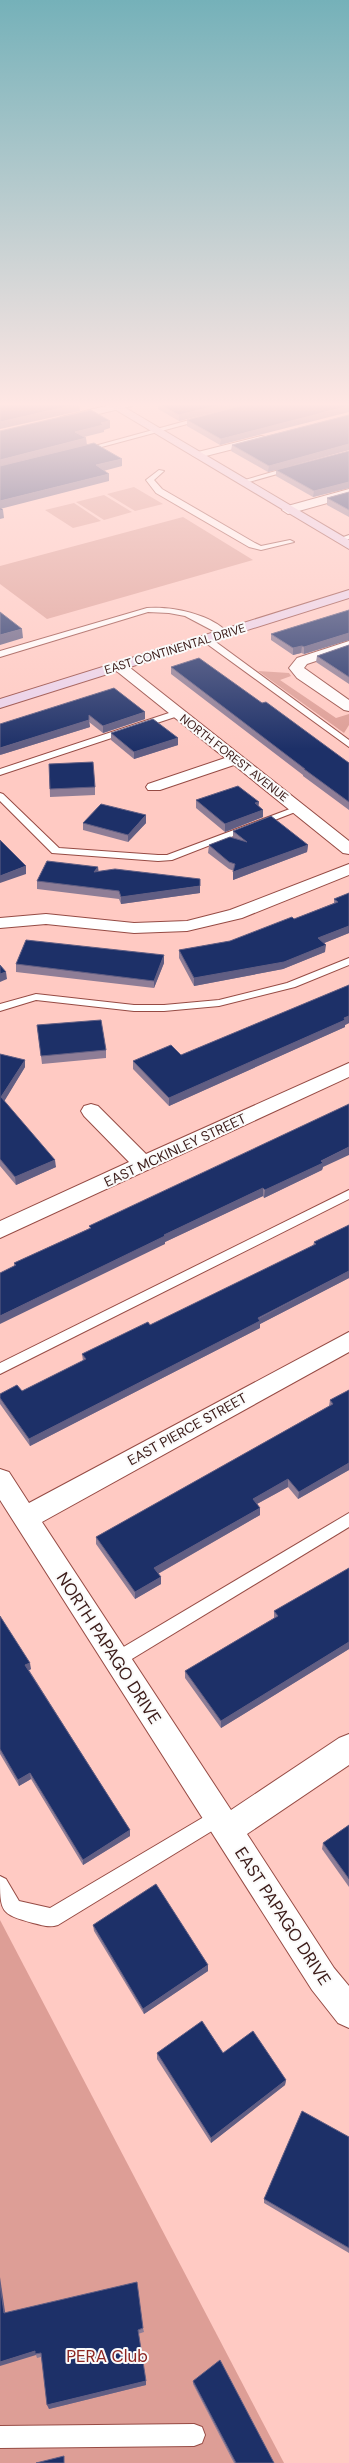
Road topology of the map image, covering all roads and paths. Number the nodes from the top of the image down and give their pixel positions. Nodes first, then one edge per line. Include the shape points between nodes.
1 (207, 519) edge
2 (305, 519) edge
3 (346, 541) edge
4 (290, 542) dead end
5 (349, 594) edge
6 (224, 634) junction
7 (206, 639) junction
8 (349, 645) edge
9 (0, 654) edge
10 (120, 666) junction
11 (0, 704) edge
12 (349, 707) edge
13 (178, 713) junction
14 (349, 744) edge
15 (236, 759) junction
16 (0, 772) edge
17 (154, 787) dead end
18 (0, 796) edge
19 (298, 809) junction
20 (349, 849) edge
21 (349, 869) edge
22 (0, 923) edge
23 (349, 961) edge
24 (0, 1008) edge
25 (349, 1069) edge
26 (91, 1111) dead end
27 (144, 1164) junction
28 (349, 1194) edge
29 (1, 1227) edge
30 (349, 1341) edge
31 (0, 1369) edge
32 (0, 1479) edge
33 (25, 1518) junction
34 (349, 1519) edge
35 (116, 1660) junction
36 (349, 1748) edge
37 (223, 1824) junction
38 (0, 1884) edge
39 (349, 2012) edge
40 (194, 2435) dead end
41 (0, 2437) edge

1 - 4 lane via 261,548
2 - 3 street
5 - 6 street, EAST CONTINENTAL DRIVE
6 - 7 street, EAST CONTINENTAL DRIVE
6 - 9 lane via 184,612 167,608 147,610
7 - 10 street, EAST CONTINENTAL DRIVE
7 - 14 lane
8 - 12 street via 307,658 296,668 302,675
10 - 11 street, EAST CONTINENTAL DRIVE
10 - 13 street, NORTH FOREST AVENUE
13 - 15 street, NORTH FOREST AVENUE
13 - 16 lane
15 - 17 street
15 - 19 street, NORTH FOREST AVENUE
18 - 19 lane via 56,851 158,858 168,858
19 - 20 street, NORTH FOREST AVENUE
21 - 22 street via 236,914 187,926 134,928 46,919
23 - 24 lane via 291,985 219,1003 134,1008 36,997
25 - 27 street, EAST MCKINLEY STREET
26 - 27 street
27 - 29 street, EAST MCKINLEY STREET
28 - 31 lane
30 - 33 street, EAST PIERCE STREET
32 - 33 street, NORTH PAPAGO DRIVE
33 - 35 street, NORTH PAPAGO DRIVE
34 - 35 lane
35 - 37 street, NORTH PAPAGO DRIVE
36 - 37 street
37 - 38 lane via 51,1918 13,1909
37 - 39 street, EAST PAPAGO DRIVE via 323,1979
40 - 41 lane

